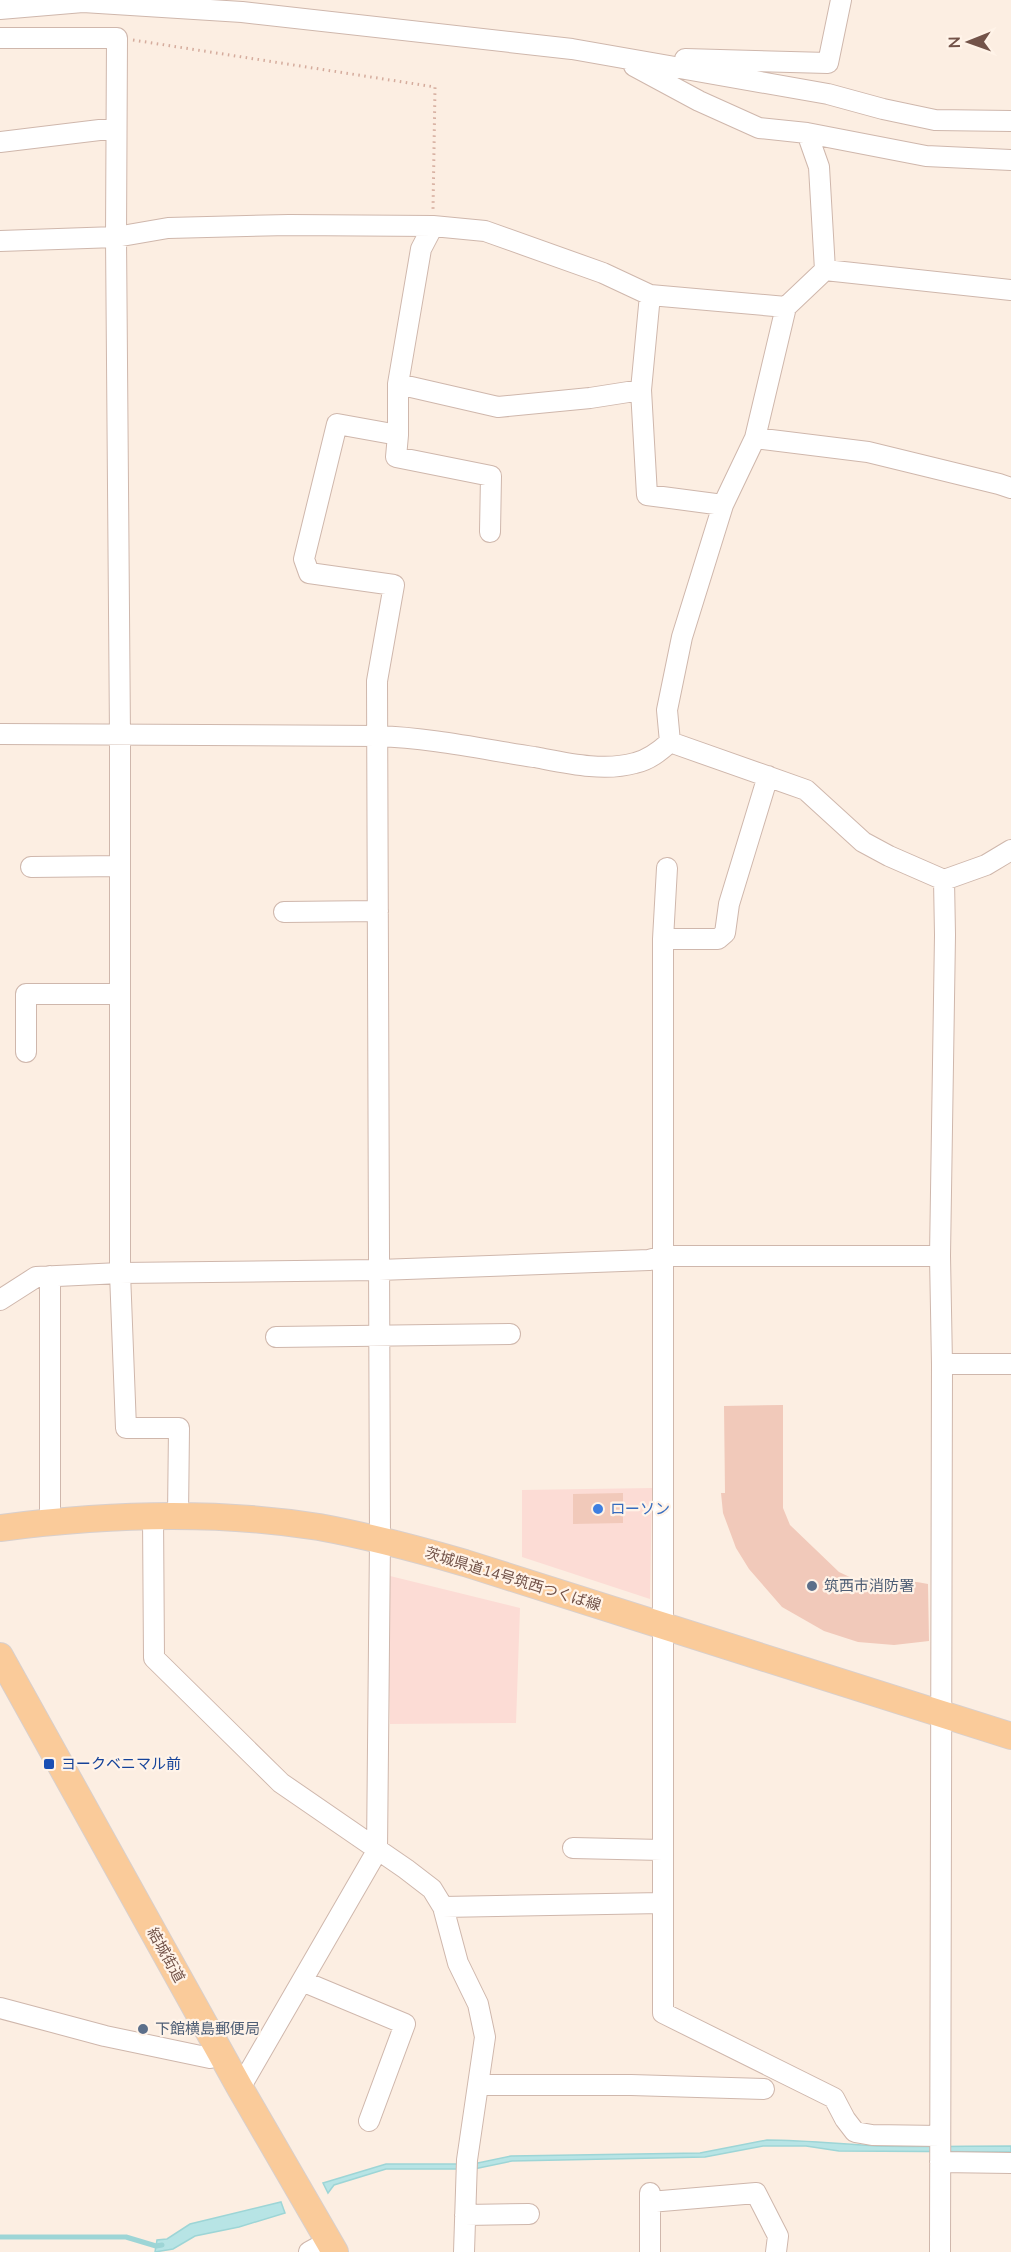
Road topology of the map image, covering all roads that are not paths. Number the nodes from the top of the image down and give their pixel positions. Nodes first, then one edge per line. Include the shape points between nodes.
1 (841, 0) edge
2 (0, 9) edge
3 (0, 38) edge
4 (619, 57) junction
5 (1011, 121) edge
6 (116, 128) junction
7 (807, 134) junction
8 (0, 142) edge
9 (1011, 160) edge
10 (433, 226) junction
11 (116, 237) junction
12 (0, 241) edge
13 (825, 270) junction
14 (1011, 290) edge
15 (650, 295) junction
16 (786, 307) junction
17 (398, 384) junction
18 (641, 390) junction
19 (398, 435) junction
20 (755, 438) junction
21 (1011, 488) edge
22 (723, 505) junction
23 (490, 532) dead end
24 (0, 734) edge
25 (120, 736) junction
26 (378, 736) junction
27 (670, 742) junction
28 (768, 776) junction
29 (1011, 850) edge
30 (120, 866) junction
31 (31, 867) dead end
32 (667, 868) dead end
33 (944, 880) junction
34 (378, 910) junction
35 (284, 912) dead end
36 (663, 939) junction
37 (120, 994) junction
38 (26, 1052) dead end
39 (664, 1256) junction
40 (940, 1256) junction
41 (379, 1270) junction
42 (120, 1273) junction
43 (50, 1276) junction
44 (0, 1300) edge
45 (510, 1334) dead end
46 (379, 1336) junction
47 (276, 1337) dead end
48 (942, 1364) junction
49 (1011, 1364) edge
50 (165, 1516) junction
51 (50, 1521) junction
52 (0, 1528) edge
53 (380, 1540) junction
54 (662, 1627) junction
55 (0, 1656) edge
56 (941, 1714) junction
57 (1011, 1736) edge
58 (573, 1848) dead end
59 (662, 1850) junction
60 (377, 1851) junction
61 (662, 1904) junction
62 (443, 1908) junction
63 (302, 1981) junction
64 (0, 2008) edge
65 (221, 2053) junction
66 (478, 2085) junction
67 (240, 2088) junction
68 (764, 2089) dead end
69 (369, 2121) dead end
70 (940, 2149) junction
71 (1011, 2163) edge
72 (529, 2214) dead end
73 (465, 2215) junction
74 (325, 2248) edge
75 (464, 2252) edge
76 (650, 2252) edge
77 (776, 2252) edge
78 (940, 2252) edge

1 - 4 street via 828,63
2 - 4 street via 83,2 242,12
3 - 6 street via 117,38
4 - 5 street via 828,94 935,120
4 - 7 street via 699,101 759,128
6 - 8 street
6 - 11 street
7 - 9 street via 926,156
7 - 13 street via 819,167
10 - 11 street via 168,228
10 - 15 street via 485,231 603,273
10 - 17 street via 421,249
11 - 12 street
11 - 25 street
13 - 14 street
13 - 16 street
15 - 16 street
15 - 18 street
16 - 20 street
17 - 18 street via 498,408
17 - 19 street
18 - 22 street via 648,495
19 - 23 street via 396,457 491,476
19 - 26 street via 337,424 304,560 309,573 394,585 377,681
20 - 21 street via 868,453
20 - 22 street
22 - 27 street via 682,637 667,710
24 - 25 street
25 - 26 street
25 - 30 street
26 - 27 street via 410,737 579,765 613,766 636,763
26 - 34 street
27 - 28 street
28 - 33 street via 806,790 863,842
28 - 36 street via 729,903 725,933 718,939
29 - 33 street via 986,865
30 - 31 street
30 - 37 street
32 - 36 street
33 - 40 street
34 - 35 street
34 - 41 street
36 - 39 street
37 - 38 street via 26,994
37 - 42 street
39 - 40 street
39 - 41 street via 649,1260
39 - 54 street
40 - 48 street
41 - 42 street
41 - 46 street
42 - 43 street
42 - 50 street via 126,1428 179,1428
43 - 44 street via 36,1277
43 - 51 street
45 - 46 street
46 - 47 street
46 - 53 street
48 - 49 street
48 - 56 street
50 - 51 main road, 茨城県道14号筑西つくば線
50 - 53 main road, 茨城県道14号筑西つくば線 via 274,1521
50 - 60 street via 154,1658 281,1782
51 - 52 main road, 茨城県道14号筑西つくば線
53 - 54 main road, 茨城県道14号筑西つくば線 via 465,1563
53 - 60 street
54 - 56 main road, 茨城県道14号筑西つくば線
54 - 59 street
55 - 65 main road, 結城街道
56 - 57 main road, 茨城県道14号筑西つくば線
56 - 70 street
58 - 59 street
59 - 61 street
60 - 62 street via 432,1889
60 - 63 street
61 - 62 street
61 - 70 street via 663,2013 834,2098 855,2132
62 - 66 street via 458,1963 478,2004 484,2037
63 - 67 street
63 - 69 street via 405,2024
64 - 65 street via 210,2058
65 - 67 main road, 結城街道
66 - 68 street
66 - 73 street
67 - 74 main road, 結城街道
70 - 71 street
70 - 78 street
72 - 73 street
73 - 75 street
76 - 77 street via 650,2198 756,2193 778,2236

